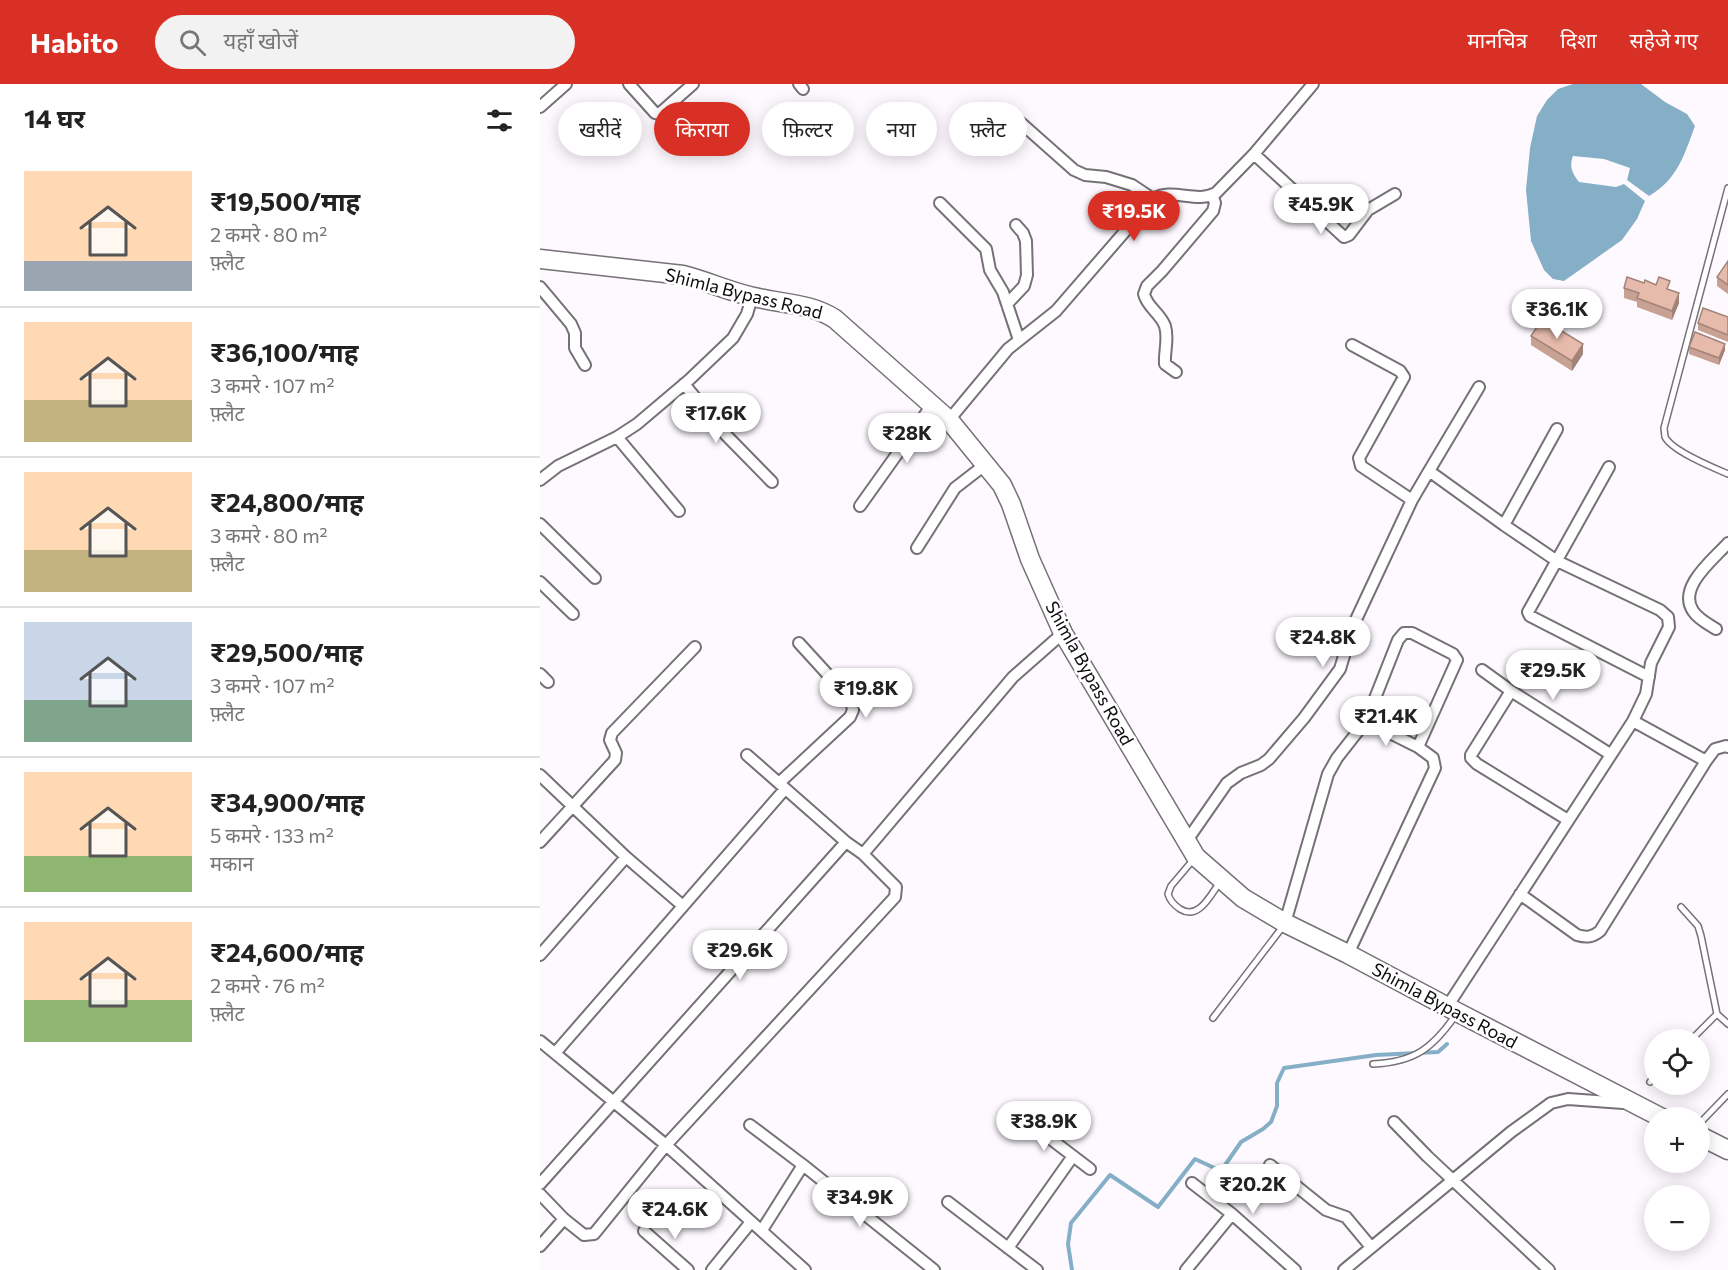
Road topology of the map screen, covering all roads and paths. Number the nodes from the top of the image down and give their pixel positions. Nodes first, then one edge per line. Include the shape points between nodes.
1 (566, 84) edge
2 (629, 84) edge
3 (693, 84) edge
4 (1313, 84) edge
5 (540, 107) edge
6 (1027, 128) edge
7 (1254, 154) junction
8 (1728, 188) edge
9 (1395, 194) dead end
10 (1212, 195) junction
11 (1153, 199) junction
12 (940, 203) dead end
13 (1721, 212) junction
14 (1728, 218) edge
15 (1016, 225) dead end
16 (540, 258) edge
17 (540, 287) edge
18 (752, 297) junction
19 (1007, 304) junction
20 (1018, 340) junction
21 (1353, 345) dead end
22 (585, 365) dead end
23 (1176, 372) dead end
24 (684, 384) junction
25 (1479, 387) dead end
26 (932, 405) junction
27 (949, 420) junction
28 (1557, 429) dead end
29 (617, 437) junction
30 (986, 464) junction
31 (1609, 467) dead end
32 (1429, 471) junction
33 (1728, 474) edge
34 (540, 480) edge
35 (772, 482) dead end
36 (1412, 501) junction
37 (860, 506) dead end
38 (679, 511) dead end
39 (540, 524) edge
40 (1504, 525) junction
41 (1728, 543) edge
42 (916, 548) dead end
43 (1557, 561) junction
44 (595, 578) dead end
45 (540, 582) edge
46 (573, 614) dead end
47 (1716, 629) dead end
48 (1063, 633) junction
49 (799, 643) dead end
50 (695, 647) dead end
51 (1482, 670) dead end
52 (1649, 677) junction
53 (1511, 691) junction
54 (1366, 721) junction
55 (1633, 721) junction
56 (1418, 747) junction
57 (1728, 747) edge
58 (1610, 754) junction
59 (747, 755) dead end
60 (1706, 761) junction
61 (540, 775) edge
62 (782, 786) junction
63 (573, 808) junction
64 (1568, 820) junction
65 (540, 842) edge
66 (846, 842) junction
67 (1191, 849) junction
68 (863, 854) junction
69 (626, 857) junction
70 (1221, 880) junction
71 (1520, 894) junction
72 (683, 906) junction
73 (1681, 907) dead end
74 (1285, 923) junction
75 (1348, 954) junction
76 (540, 955) edge
77 (1452, 1010) junction
78 (1717, 1014) junction
79 (1213, 1018) dead end
80 (1728, 1024) edge
81 (1702, 1029) edge
82 (540, 1041) edge
83 (556, 1052) junction
84 (1373, 1064) dead end
85 (1728, 1094) edge
86 (614, 1100) junction
87 (1633, 1103) junction
88 (1644, 1109) edge
89 (1014, 1111) dead end
90 (1710, 1113) edge
91 (1394, 1122) dead end
92 (750, 1125) dead end
93 (1710, 1141) edge
94 (666, 1145) junction
95 (1728, 1150) edge
96 (1073, 1156) junction
97 (803, 1165) junction
98 (1270, 1166) dead end
99 (1090, 1169) dead end
100 (1452, 1180) junction
101 (1192, 1183) dead end
102 (540, 1184) edge
103 (540, 1194) edge
104 (948, 1202) dead end
105 (1232, 1215) junction
106 (564, 1219) junction
107 (751, 1222) junction
108 (762, 1230) junction
109 (644, 1231) dead end
110 (540, 1246) edge
111 (1371, 1247) junction
112 (1008, 1248) junction
113 (688, 1270) edge
114 (712, 1270) edge
115 (806, 1270) edge
116 (934, 1270) edge
117 (1037, 1270) edge
118 (1186, 1270) edge
119 (1295, 1270) edge
120 (1344, 1270) edge
121 (1549, 1270) edge

1 - 5 street
2 - 3 street via 660,114
4 - 7 street
6 - 11 street via 1074,170 1132,185
7 - 9 street via 1344,237 1368,210
7 - 10 street
8 - 13 lane
10 - 11 street via 1170,193
10 - 23 street via 1213,212 1144,294 1165,326 1166,364
11 - 20 street via 1056,311
12 - 19 street via 986,249 989,268
13 - 14 lane
13 - 33 lane via 1664,428 1670,443 1689,457
15 - 19 street via 1026,242 1027,275 1024,286
16 - 18 highway, Shimla Bypass Road via 683,275
17 - 22 street via 571,324 575,348
18 - 24 street via 733,338
18 - 26 highway, Shimla Bypass Road via 825,312
19 - 20 street
20 - 27 street
21 - 36 street via 1404,377 1359,458 1361,466
24 - 29 street
24 - 35 street
25 - 32 street
26 - 27 highway, Shimla Bypass Road
26 - 37 street
27 - 30 highway, Shimla Bypass Road
28 - 40 street
29 - 34 street via 558,466
29 - 38 street
30 - 42 street via 955,488
30 - 48 highway, Shimla Bypass Road via 1011,504
31 - 43 street
32 - 36 street
32 - 40 street
36 - 67 street via 1353,626 1340,669 1269,759 1232,778
39 - 44 street
40 - 43 street
41 - 47 street via 1699,576 1689,596 1697,616
43 - 52 street via 1668,616 1669,627 1651,663
43 - 52 street via 1528,615
45 - 46 street
48 - 67 highway, Shimla Bypass Road
48 - 68 street via 1013,677
49 - 62 street via 851,700 853,710
50 - 63 street via 612,733 615,760
51 - 53 street
52 - 55 street
53 - 58 street
53 - 64 street via 1472,758
54 - 56 street
54 - 56 street via 1404,633 1412,633 1454,654 1457,660
54 - 74 street via 1328,774
55 - 58 street
55 - 60 street
56 - 75 street via 1433,758 1435,768
57 - 60 street via 1718,747
58 - 64 street
59 - 62 street
60 - 71 street via 1595,936 1577,935
61 - 63 street
62 - 66 street
62 - 72 street
63 - 65 street
63 - 69 street
64 - 71 street
66 - 68 street
66 - 86 street
67 - 70 highway, Shimla Bypass Road
67 - 70 lane via 1168,894 1172,903 1183,911 1197,910
68 - 94 street via 896,887 895,897
69 - 72 street
69 - 76 street
70 - 74 highway, Shimla Bypass Road
71 - 77 street
72 - 83 street
73 - 78 lane via 1698,926
74 - 75 highway, Shimla Bypass Road
74 - 79 lane
75 - 77 highway, Shimla Bypass Road
77 - 84 lane via 1437,1039 1410,1058
77 - 87 highway, Shimla Bypass Road
78 - 80 lane
78 - 81 lane
82 - 83 street
83 - 86 street
85 - 90 lane
86 - 94 street
86 - 102 street
87 - 88 highway, Shimla Bypass Road
87 - 100 street via 1568,1099 1551,1103
89 - 96 street
91 - 100 street
92 - 97 street
93 - 95 highway
94 - 106 street via 594,1234 584,1235
94 - 107 street
96 - 99 street
96 - 112 street
97 - 108 street
97 - 116 street
98 - 111 street via 1326,1210 1346,1216
100 - 111 street
100 - 121 street
101 - 105 street
103 - 106 street
104 - 112 street
105 - 118 street
105 - 119 street
106 - 110 street
107 - 108 street
107 - 114 street
108 - 115 street
109 - 113 street
111 - 120 street
112 - 117 street

